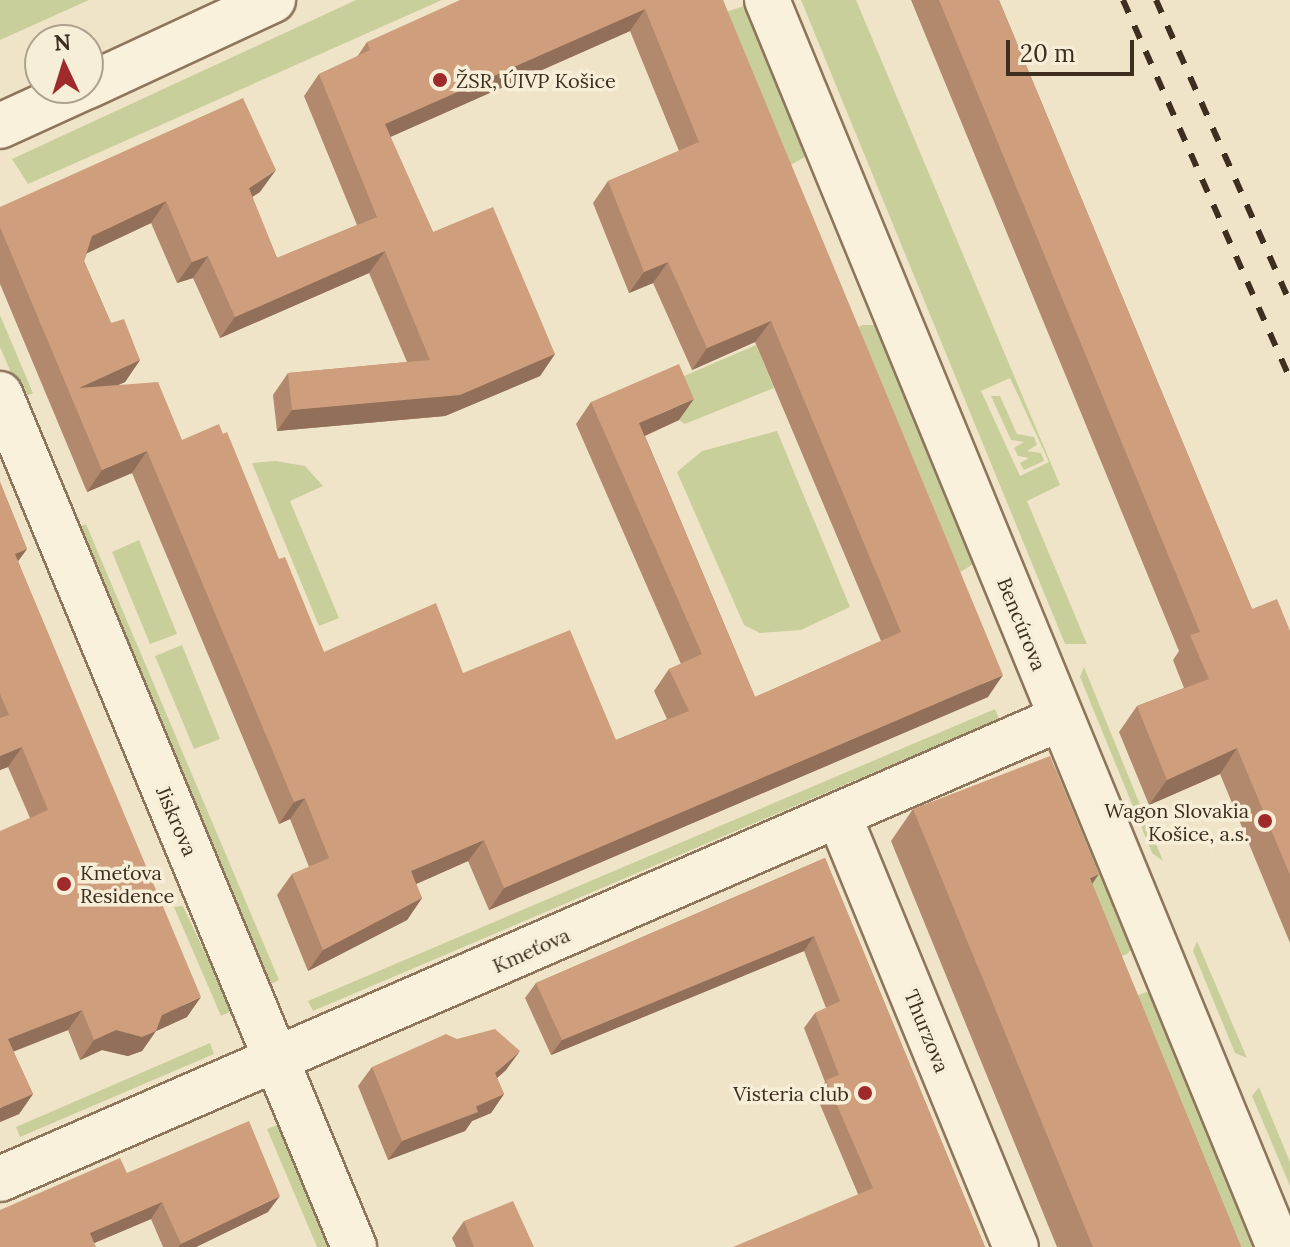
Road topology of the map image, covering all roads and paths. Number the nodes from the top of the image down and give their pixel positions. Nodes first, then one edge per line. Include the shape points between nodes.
1 (273, 0) edge
2 (767, 0) edge
3 (104, 78) edge
4 (48, 104) edge
5 (0, 126) edge
6 (0, 394) edge
7 (1061, 718) junction
8 (839, 816) junction
9 (277, 1060) junction
10 (0, 1179) edge
11 (354, 1247) edge
12 (1016, 1247) edge
13 (1279, 1247) edge

1 - 3 street
2 - 7 street, Bencúrova
4 - 5 street
6 - 9 street, Jiskrova
7 - 8 street, Kmeťova
7 - 13 street, Bencúrova
8 - 9 street, Kmeťova
8 - 12 street, Thurzova
9 - 10 street, Kmeťova
9 - 11 street, Jiskrova

